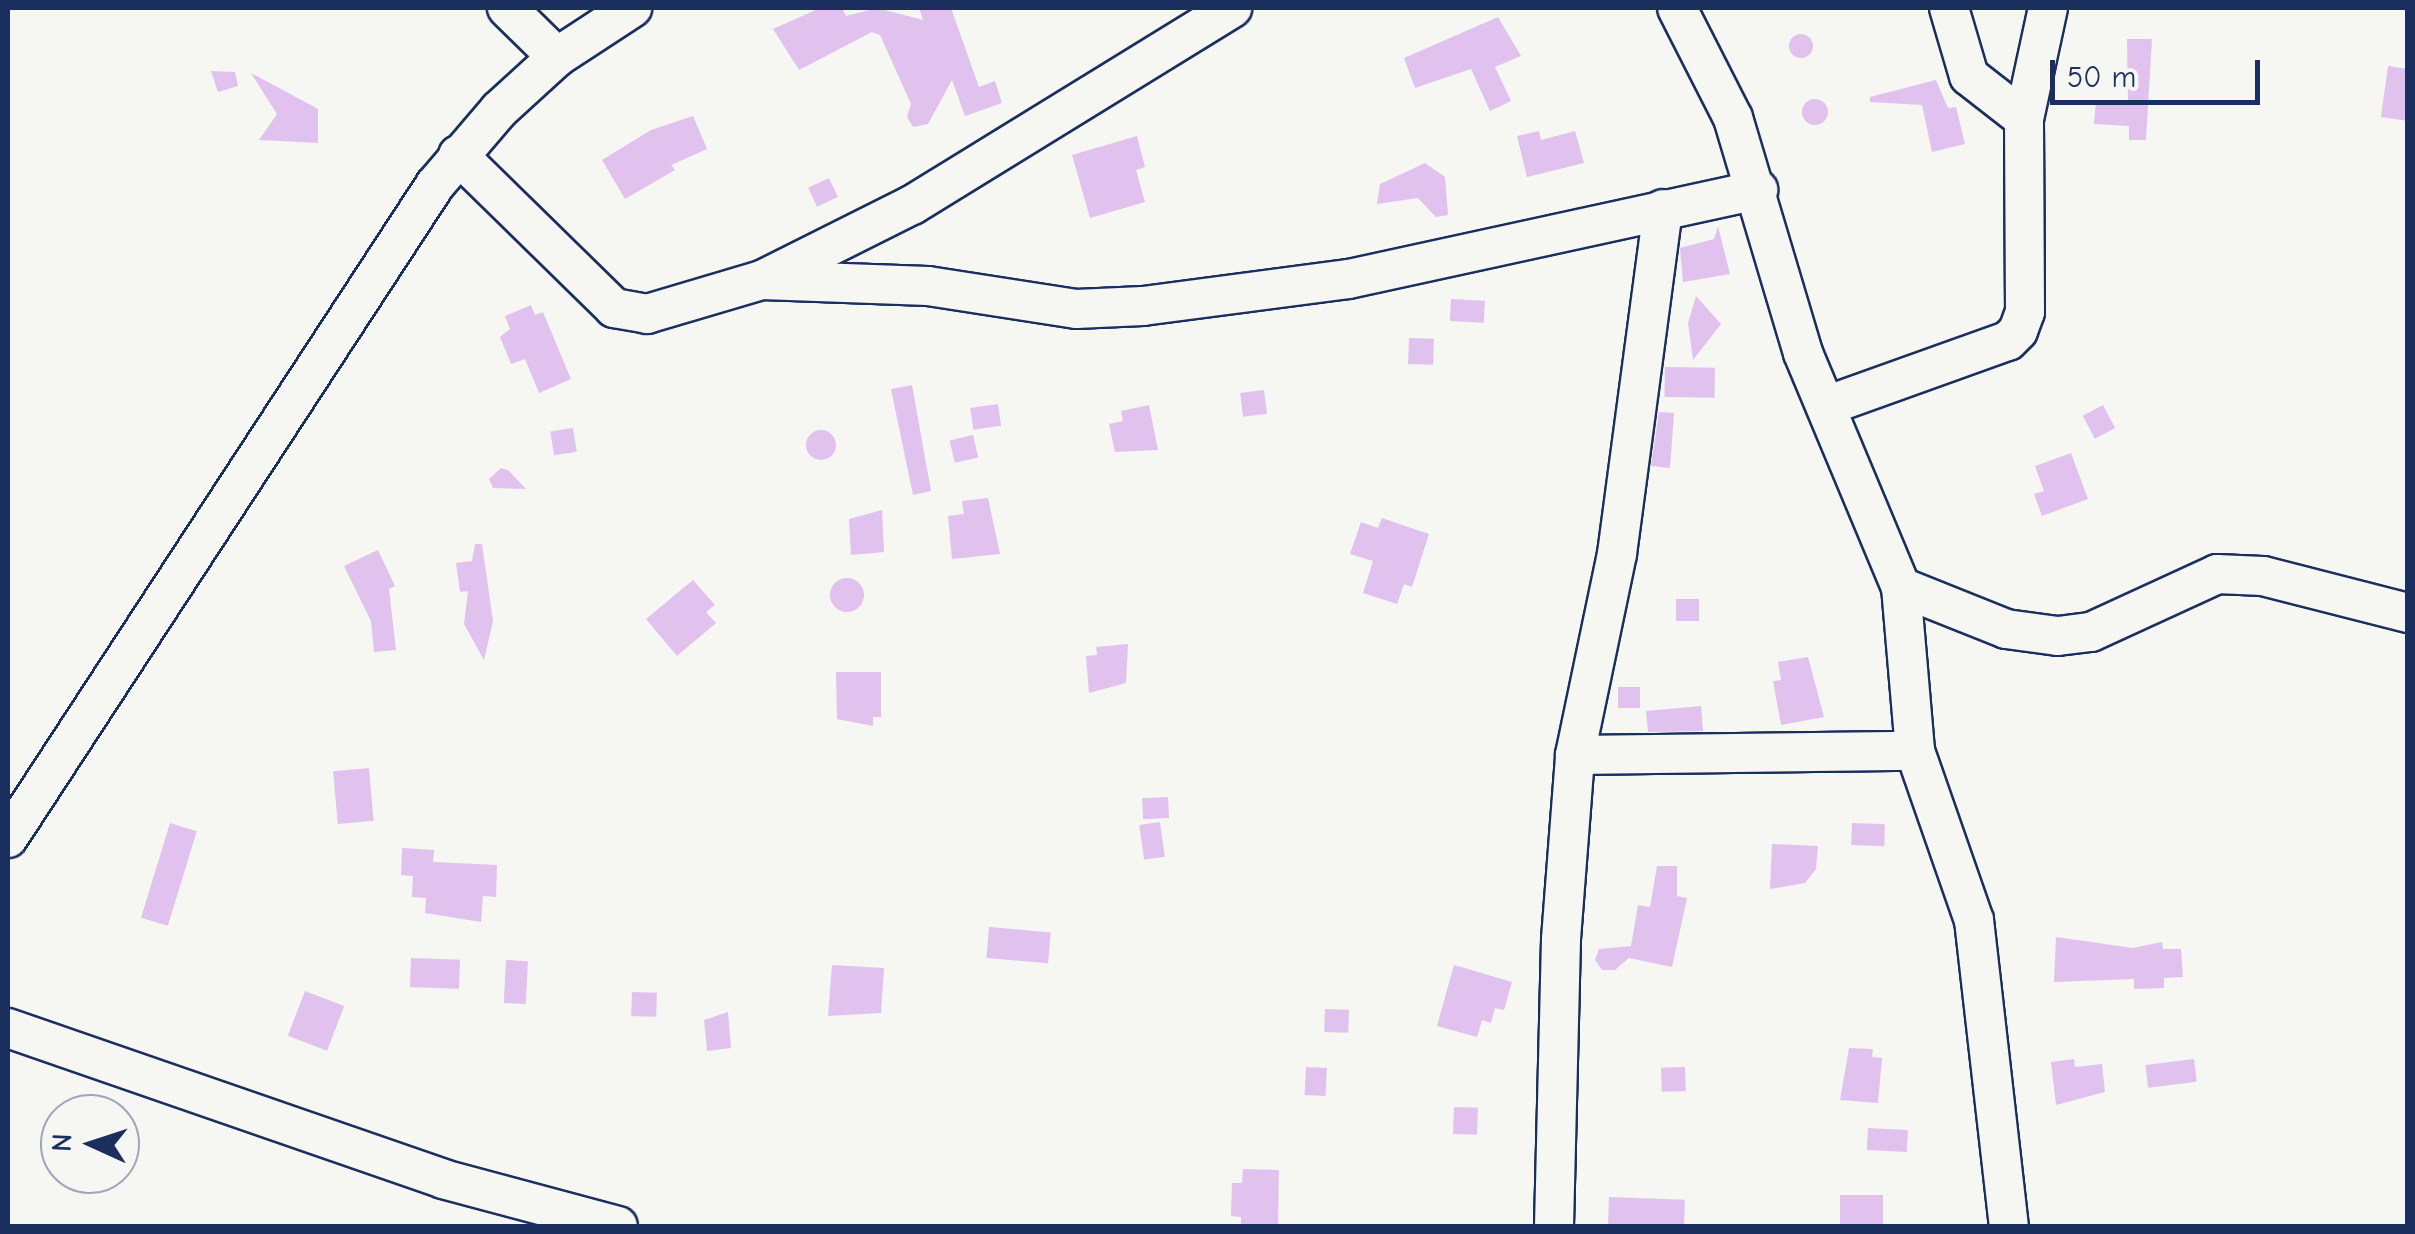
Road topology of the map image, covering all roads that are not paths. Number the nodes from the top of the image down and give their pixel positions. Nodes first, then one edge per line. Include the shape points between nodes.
1 (507, 8) edge
2 (632, 8) edge
3 (1232, 8) edge
4 (1677, 8) edge
5 (1949, 8) edge
6 (2048, 8) edge
7 (557, 57) junction
8 (2024, 119) junction
9 (458, 155) junction
10 (1758, 190) junction
11 (1662, 209) junction
12 (762, 280) junction
13 (1826, 406) junction
14 (1901, 587) junction
15 (2408, 613) edge
16 (1916, 751) junction
17 (1575, 755) junction
18 (8, 838) edge
19 (8, 1028) edge
20 (618, 1226) edge
21 (1554, 1226) edge
22 (2008, 1226) edge

1 - 7 street
2 - 7 street
3 - 12 street via 978,168
4 - 10 street via 1726,103
5 - 8 street via 1970,76
6 - 8 street
7 - 9 street
8 - 13 street via 2025,312 2018,331 2008,341
9 - 12 street via 627,314
9 - 18 street
10 - 11 street
10 - 13 street via 1803,353
11 - 12 street via 1349,279 1109,310 873,281
11 - 17 street via 1617,554
13 - 14 street
14 - 15 street via 2006,629 2058,636 2090,632 2217,574 2263,576
14 - 16 street
16 - 17 street
16 - 22 street via 1974,920
17 - 21 street via 1561,939
19 - 20 street via 442,1179

